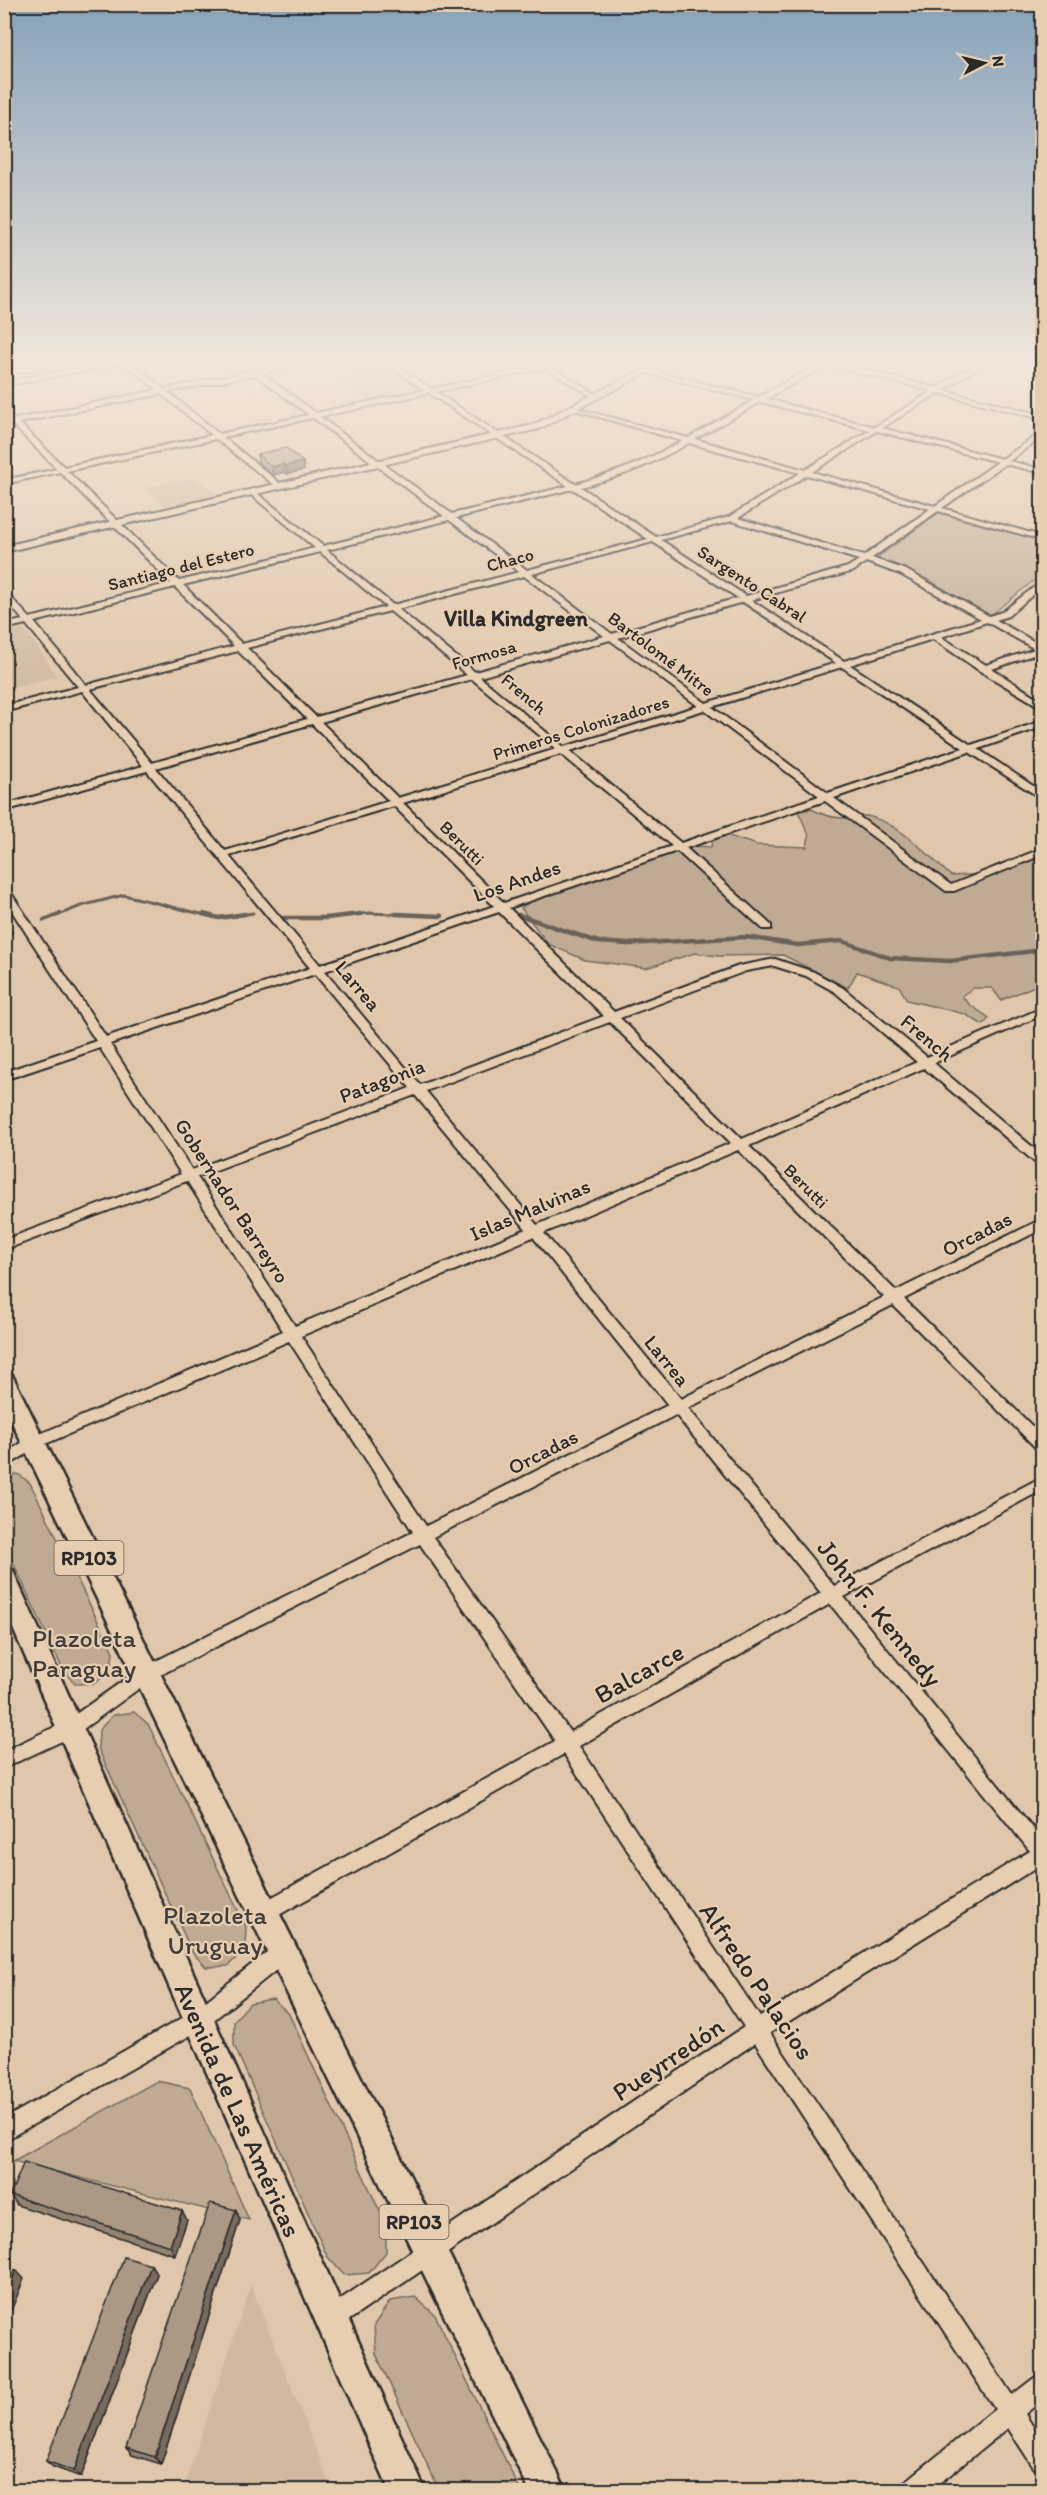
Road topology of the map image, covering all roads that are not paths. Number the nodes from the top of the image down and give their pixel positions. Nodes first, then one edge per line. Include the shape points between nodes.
1 (36, 475) edge
2 (67, 475) edge
3 (265, 475) edge
4 (326, 475) edge
5 (394, 475) edge
6 (558, 475) edge
7 (616, 475) edge
8 (803, 475) edge
9 (816, 475) edge
10 (980, 475) edge
11 (4, 482) edge
12 (278, 486) junction
13 (575, 487) junction
14 (253, 492) junction
15 (937, 508) junction
16 (450, 517) junction
17 (732, 519) junction
18 (115, 523) junction
19 (1042, 538) edge
20 (654, 539) junction
21 (4, 549) edge
22 (322, 549) junction
23 (866, 559) junction
24 (526, 573) junction
25 (1042, 583) edge
26 (177, 585) junction
27 (4, 592) edge
28 (745, 598) junction
29 (392, 608) junction
30 (990, 619) junction
31 (29, 621) junction
32 (4, 627) edge
33 (610, 636) junction
34 (934, 636) junction
35 (241, 648) junction
36 (1042, 649) edge
37 (842, 664) junction
38 (983, 669) junction
39 (473, 675) junction
40 (85, 688) junction
41 (1042, 705) edge
42 (705, 707) junction
43 (4, 710) edge
44 (315, 722) junction
45 (1042, 724) edge
46 (970, 748) junction
47 (564, 751) junction
48 (150, 767) junction
49 (1042, 796) edge
50 (826, 797) junction
51 (396, 802) junction
52 (4, 808) edge
53 (679, 847) junction
54 (1042, 852) edge
55 (223, 855) junction
56 (4, 890) edge
57 (501, 907) junction
58 (767, 927) dead end
59 (775, 962) joint
60 (319, 970) junction
61 (1042, 1011) edge
62 (611, 1017) junction
63 (104, 1043) junction
64 (925, 1061) junction
65 (4, 1076) edge
66 (418, 1090) junction
67 (739, 1144) junction
68 (1042, 1161) edge
69 (190, 1176) junction
70 (1042, 1224) edge
71 (535, 1231) junction
72 (4, 1245) edge
73 (894, 1299) junction
74 (292, 1333) junction
75 (4, 1381) edge
76 (679, 1407) junction
77 (33, 1443) junction
78 (1042, 1445) edge
79 (4, 1462) edge
80 (1042, 1483) edge
81 (423, 1535) junction
82 (4, 1578) edge
83 (832, 1595) junction
84 (146, 1674) junction
85 (69, 1729) junction
86 (567, 1743) junction
87 (4, 1760) edge
88 (1042, 1853) edge
89 (263, 1913) junction
90 (284, 1952) junction
91 (198, 2020) junction
92 (758, 2030) junction
93 (4, 2131) edge
94 (430, 2253) junction
95 (331, 2319) junction
96 (1042, 2386) edge
97 (1011, 2413) junction
98 (1042, 2460) edge
99 (407, 2490) edge
100 (548, 2490) edge
101 (913, 2490) edge

1 - 11 street
2 - 18 street, Berutti
3 - 12 street
4 - 12 main road
5 - 16 street, Bartolomé Mitre
6 - 13 street, Sargento Cabral
7 - 13 street, Santiago del Estero
8 - 17 street, Chaco
9 - 15 street
10 - 15 street, Formosa
12 - 14 main road
13 - 16 street, Santiago del Estero
13 - 20 street, Sargento Cabral
14 - 18 main road
14 - 22 street, French
15 - 19 street
15 - 23 street, Formosa
16 - 22 street, Santiago del Estero
16 - 24 street, Bartolomé Mitre
17 - 20 street, Chaco
17 - 23 street
18 - 21 main road
18 - 26 street, Berutti
20 - 24 street, Chaco
20 - 28 street, Sargento Cabral
22 - 26 street, Santiago del Estero
22 - 29 street, French
23 - 28 street, Formosa via 851,569
23 - 30 street via 914,577
24 - 29 street, Chaco
24 - 33 street, Bartolomé Mitre
25 - 30 street, Primeros Colonizadores via 1005,614
26 - 31 street, Santiago del Estero
26 - 35 street, Berutti
27 - 31 street, Larrea
28 - 33 street, Formosa
28 - 37 street, Sargento Cabral
29 - 35 street, Chaco
29 - 39 street, French
30 - 34 street, Primeros Colonizadores
30 - 36 street
31 - 32 street, Santiago del Estero
31 - 40 street, Larrea
33 - 39 street, Formosa
33 - 42 street, Bartolomé Mitre
34 - 37 street, Primeros Colonizadores
34 - 38 street
35 - 40 street, Chaco
35 - 44 street, Berutti
36 - 38 street
37 - 42 street, Primeros Colonizadores
37 - 46 street, Sargento Cabral
38 - 41 street
39 - 44 street, Formosa
39 - 47 street, French
40 - 43 street, Chaco
40 - 48 street, Larrea
42 - 47 street, Primeros Colonizadores
42 - 50 street, Bartolomé Mitre
44 - 48 street, Formosa
44 - 51 street, Berutti
45 - 46 street, Los Andes
46 - 49 street, Sargento Cabral
46 - 50 street, Los Andes
47 - 51 street, Primeros Colonizadores
47 - 53 street, French
48 - 52 street, Formosa
48 - 55 street, Larrea
50 - 53 street, Los Andes
50 - 54 street, Bartolomé Mitre via 950,889
51 - 55 street, Primeros Colonizadores
51 - 57 street, Berutti
53 - 57 street, Los Andes
53 - 58 street, French
55 - 60 street, Larrea
56 - 63 street, Gobernador Barreyro
57 - 60 street, Los Andes
57 - 62 street, Berutti
59 - 62 street, Patagonia via 742,968
59 - 64 street, French via 810,974 839,990
60 - 63 street, Los Andes
60 - 66 street, Larrea
61 - 64 street, Islas Malvinas
62 - 66 street, Patagonia
62 - 67 street, Berutti
63 - 65 street, Los Andes
63 - 69 street, Gobernador Barreyro
64 - 67 street, Islas Malvinas
64 - 68 street, French
66 - 69 street, Patagonia
66 - 71 street, Larrea
67 - 71 street, Islas Malvinas
67 - 73 street, Berutti
69 - 72 street, Patagonia
69 - 74 street, Gobernador Barreyro
70 - 73 street, Orcadas
71 - 74 street, Islas Malvinas
71 - 76 street, Larrea
73 - 76 street, Orcadas
73 - 78 street, Berutti
74 - 77 street, Islas Malvinas
74 - 81 street, Gobernador Barreyro
75 - 77 main road, RP103
76 - 81 street, Orcadas
76 - 83 street, John F. Kennedy
77 - 79 street, Islas Malvinas
77 - 84 main road, RP103
80 - 83 street, Balcarce
81 - 84 street, Orcadas
81 - 86 street, Alfredo Palacios
82 - 85 main road, Avenida de Las Américas
83 - 86 street, Balcarce
83 - 88 street, John F. Kennedy
84 - 85 street, Orcadas
84 - 89 main road, RP103
85 - 87 street, Orcadas
85 - 91 main road, Avenida de Las Américas
86 - 89 street, Balcarce
86 - 92 street, Alfredo Palacios
88 - 92 street, Pueyrredón
89 - 90 main road, RP103
90 - 91 street
90 - 94 main road, RP103
91 - 93 street
91 - 95 main road, Avenida de Las Américas
92 - 94 street, Pueyrredón
92 - 97 street, Alfredo Palacios
94 - 95 street, Pueyrredón
94 - 100 main road, RP103
95 - 99 main road, Avenida de Las Américas
96 - 97 street
97 - 98 street, Alfredo Palacios
97 - 101 street

